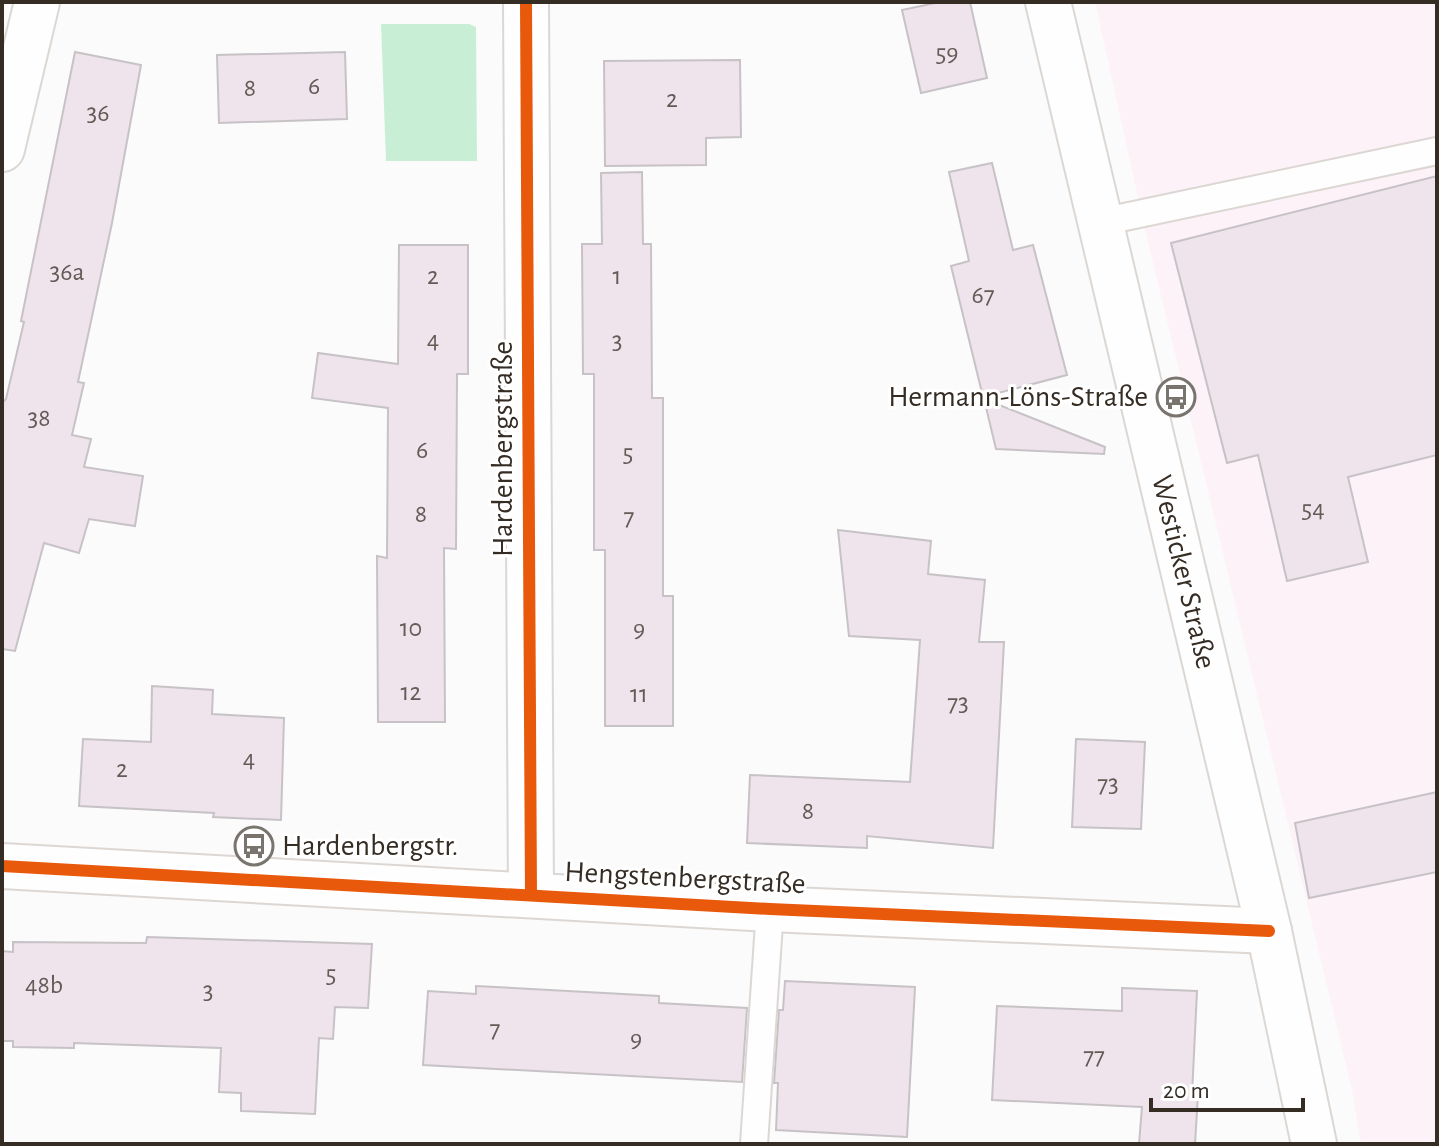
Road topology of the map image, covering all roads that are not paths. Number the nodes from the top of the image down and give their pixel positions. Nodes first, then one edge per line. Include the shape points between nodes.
1 (37, 2) edge
2 (526, 2) edge
3 (1048, 2) edge
4 (2, 149) edge
5 (1437, 151) edge
6 (1101, 222) junction
7 (2, 866) edge
8 (531, 895) junction
9 (770, 909) junction
10 (1269, 931) junction
11 (754, 1144) edge
12 (1314, 1144) edge

1 - 4 street
2 - 8 street, Hardenbergstraße
3 - 6 street, Westicker Straße
5 - 6 lane
6 - 10 street, Westicker Straße
7 - 8 street, Hengstenbergstraße
8 - 9 street, Hengstenbergstraße
9 - 10 street, Hengstenbergstraße
9 - 11 lane
10 - 12 street, Westicker Straße

